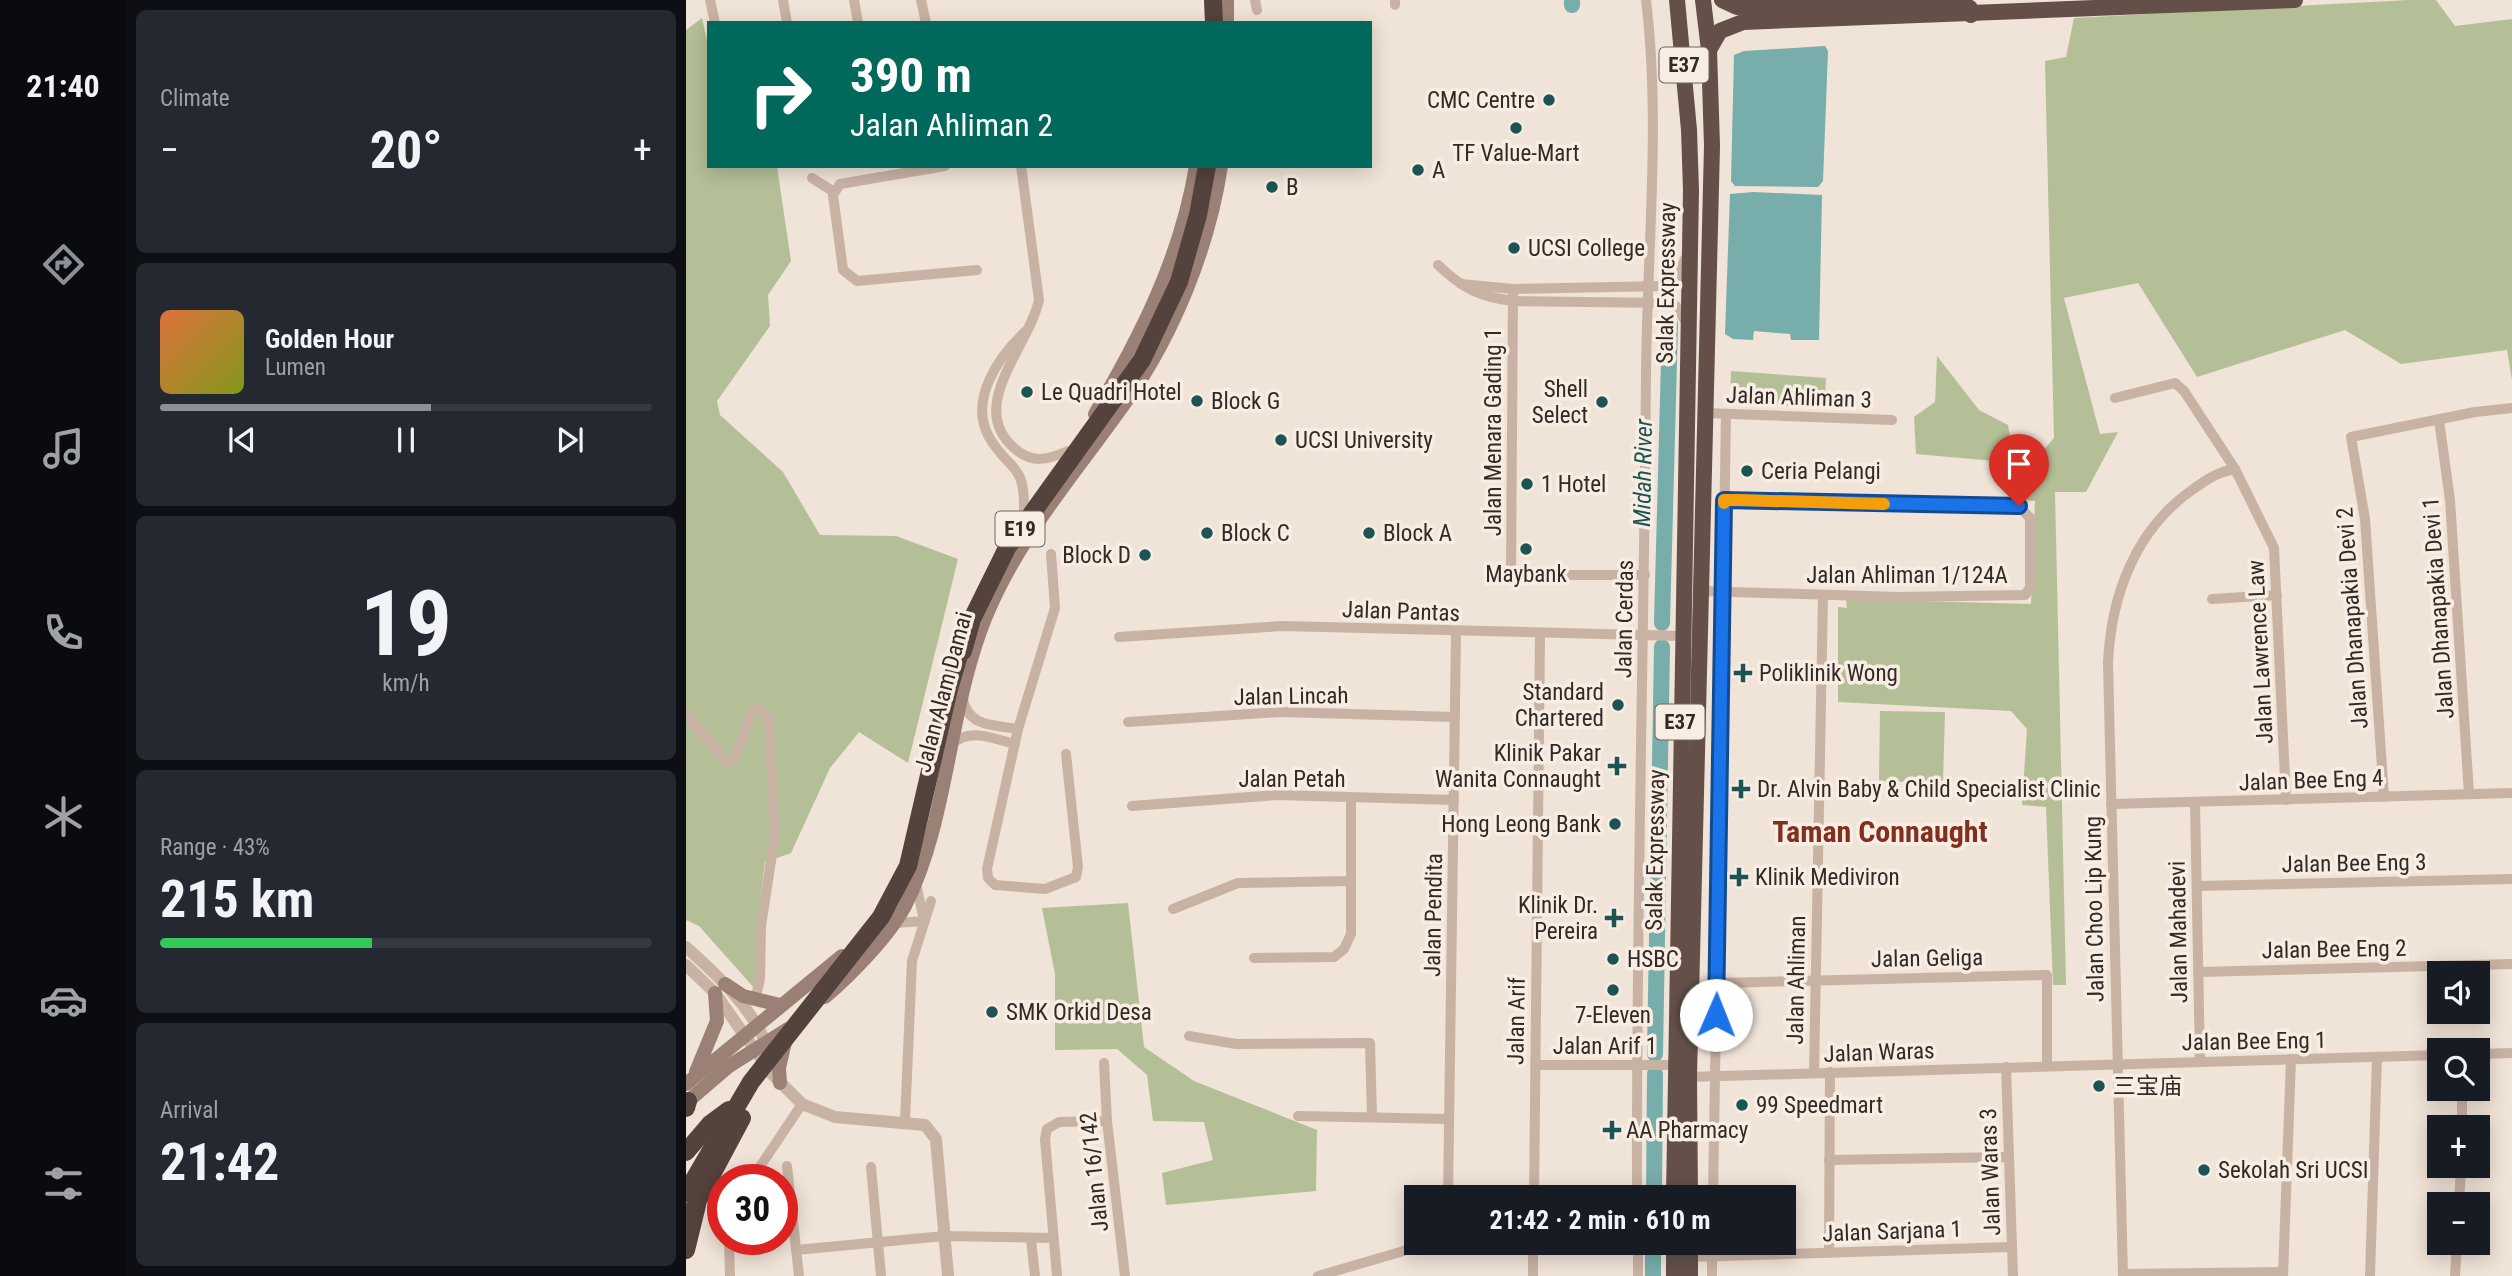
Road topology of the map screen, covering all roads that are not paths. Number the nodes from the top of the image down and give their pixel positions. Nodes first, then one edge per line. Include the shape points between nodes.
1 (710, 0) edge
2 (783, 0) edge
3 (854, 0) edge
4 (921, 0) edge
5 (1207, 0) edge
6 (1215, 0) edge
7 (1227, 0) edge
8 (1646, 0) edge
9 (1677, 0) edge
10 (1703, 0) edge
11 (1721, 0) edge
12 (2295, 0) edge
13 (1971, 15) junction
14 (715, 21) edge
15 (788, 21) edge
16 (858, 21) edge
17 (926, 21) edge
18 (1208, 21) edge
19 (1216, 21) edge
20 (1227, 21) edge
21 (1709, 50) junction
22 (932, 168) edge
23 (1021, 168) edge
24 (1196, 168) edge
25 (1205, 168) edge
26 (1205, 168) edge
27 (1220, 168) edge
28 (812, 178) dead end
29 (834, 192) junction
30 (1689, 247) junction
31 (1438, 265) dead end
32 (977, 270) dead end
33 (1457, 284) junction
34 (1647, 288) junction
35 (1513, 289) junction
36 (1513, 301) junction
37 (1647, 302) junction
38 (1688, 325) junction
39 (1029, 328) junction
40 (989, 383) junction
41 (1000, 387) junction
42 (2115, 398) dead end
43 (984, 403) junction
44 (996, 405) junction
45 (2512, 408) edge
46 (1705, 413) junction
47 (1726, 414) junction
48 (1892, 420) dead end
49 (2439, 420) junction
50 (1068, 451) junction
51 (2235, 469) junction
52 (1724, 500) junction
53 (1024, 511) junction
54 (1051, 554) dead end
55 (1645, 575) junction
56 (1700, 591) junction
57 (1723, 592) junction
58 (1823, 595) junction
59 (2277, 595) junction
60 (2212, 599) dead end
61 (1456, 633) junction
62 (1540, 635) junction
63 (1644, 636) junction
64 (1681, 636) junction
65 (1119, 637) dead end
66 (962, 691) junction
67 (686, 714) edge
68 (1455, 717) junction
69 (1128, 722) dead end
70 (1018, 729) junction
71 (1014, 744) junction
72 (950, 745) junction
73 (1066, 754) dead end
74 (2512, 793) edge
75 (2469, 794) junction
76 (2384, 797) junction
77 (1351, 798) junction
78 (1454, 800) junction
79 (2286, 800) junction
80 (2195, 802) junction
81 (2111, 804) junction
82 (1132, 806) dead end
83 (2512, 879) edge
84 (916, 880) junction
85 (1351, 881) junction
86 (2197, 886) junction
87 (931, 901) dead end
88 (1173, 909) dead end
89 (925, 921) junction
90 (893, 923) junction
91 (686, 947) edge
92 (1254, 958) dead end
93 (2512, 964) edge
94 (686, 965) edge
95 (2198, 972) junction
96 (1815, 980) junction
97 (1717, 983) junction
98 (720, 989) junction
99 (755, 1000) junction
100 (780, 1004) junction
101 (751, 1028) junction
102 (789, 1028) junction
103 (1189, 1035) dead end
104 (761, 1047) junction
105 (2490, 1054) edge
106 (2512, 1054) edge
107 (2427, 1055) edge
108 (2377, 1057) junction
109 (2291, 1059) junction
110 (2200, 1061) junction
111 (1104, 1063) dead end
112 (2116, 1063) junction
113 (1535, 1065) junction
114 (1637, 1065) junction
115 (1674, 1065) junction
116 (2047, 1065) junction
117 (2070, 1065) joint
118 (729, 1066) junction
119 (2006, 1067) junction
120 (769, 1070) junction
121 (1830, 1072) junction
122 (1814, 1073) junction
123 (1715, 1076) junction
124 (1689, 1077) junction
125 (780, 1083) junction
126 (759, 1086) junction
127 (688, 1095) edge
128 (802, 1104) junction
129 (1298, 1116) dead end
130 (1372, 1117) junction
131 (1449, 1119) junction
132 (1107, 1121) junction
133 (905, 1122) junction
134 (686, 1142) edge
135 (686, 1152) edge
136 (2009, 1157) junction
137 (1829, 1160) junction
138 (762, 1164) edge
139 (871, 1167) dead end
140 (1448, 1185) edge
141 (1534, 1185) edge
142 (1637, 1185) edge
143 (1674, 1185) edge
144 (1690, 1185) edge
145 (1713, 1185) edge
146 (686, 1194) edge
147 (686, 1223) edge
148 (944, 1236) junction
149 (1052, 1238) junction
150 (1031, 1239) junction
151 (878, 1242) junction
152 (2012, 1247) junction
153 (686, 1250) edge
154 (798, 1250) edge
155 (1404, 1251) edge
156 (1829, 1253) junction
157 (729, 1255) edge
158 (797, 1255) edge
159 (1533, 1255) edge
160 (1637, 1255) edge
161 (1674, 1255) edge
162 (1690, 1255) edge
163 (1708, 1255) edge
164 (2456, 1255) edge
165 (1712, 1256) junction
166 (2283, 1274) edge
167 (2123, 1275) edge
168 (730, 1276) edge
169 (799, 1276) edge
170 (881, 1276) edge
171 (948, 1276) edge
172 (1035, 1276) edge
173 (1057, 1276) edge
174 (1125, 1276) edge
175 (1318, 1276) edge
176 (1533, 1276) edge
177 (1638, 1276) edge
178 (1674, 1276) edge
179 (1690, 1276) edge
180 (1712, 1276) edge
181 (2013, 1276) edge
182 (2370, 1276) edge
183 (2455, 1276) edge

1 - 14 street
2 - 15 street
3 - 16 street
4 - 17 street
5 - 18 main road
6 - 19 highway
7 - 20 main road
8 - 34 street, Jalan Cerdas via 1652,148
9 - 30 highway, Salak Expressway / E37 via 1689,130
10 - 21 highway, Salak Expressway / E37
11 - 13 highway via 1737,7 1958,1 1970,8
12 - 13 highway
13 - 21 highway via 1744,22 1720,32
21 - 46 highway, Salak Expressway / E37 via 1712,146
22 - 29 street via 844,182
23 - 39 street via 1039,287 1036,317
24 - 50 main road, Jalan Alam Damai via 1170,270 1157,299 1099,408
25 - 126 highway, E19, bridge via 1198,215 1179,282 1142,360 1007,548 972,619 911,867 885,917
26 - 146 highway, E19, bridge via 1175,281 1139,359 1004,547 970,618 948,689 908,866 881,917 751,1082
27 - 66 main road, Jalan Alam Damai via 1196,265 1148,368 1013,558 985,618
28 - 29 street
29 - 32 street via 843,271 853,280
30 - 34 street via 1676,281
30 - 38 highway, Salak Expressway / E37
31 - 33 street
33 - 35 street
33 - 36 street via 1489,298
34 - 35 street
34 - 37 street, Jalan Cerdas
35 - 36 street, Jalan Menara Gading 1
36 - 37 street
36 - 55 street, Jalan Menara Gading 1 via 1511,575
37 - 38 street via 1676,306
37 - 55 street, Jalan Cerdas
38 - 64 highway, Salak Expressway / E37
39 - 40 street via 1003,355
39 - 41 street
40 - 41 street
40 - 43 street
41 - 44 street
42 - 51 street via 2175,383
43 - 44 street
43 - 53 street via 987,435 1023,480
44 - 50 street via 1001,437 1023,456 1044,460
45 - 49 street
46 - 47 street, Jalan Ahliman 3
46 - 56 highway, Salak Expressway / E37
47 - 48 street, Jalan Ahliman 3
47 - 52 street
49 - 75 street, Jalan Dhanapakia Devi 1 via 2451,500
49 - 76 street, Jalan Dhanapakia Devi 2 via 2351,437 2365,519
50 - 53 main road, Jalan Alam Damai
51 - 59 street, Jalan Lawrence Law via 2274,548
51 - 81 street, Jalan Choo Lip Kung via 2211,476 2174,502 2145,536 2126,571 2108,649
52 - 57 street
52 - 58 street, Jalan Ahliman 1/124A via 2019,506 2030,518 2030,588 2025,595
53 - 100 main road, Jalan Alam Damai via 1004,539 966,615 952,655 911,845 889,897 840,958
54 - 70 street via 1055,608
55 - 63 street, Jalan Cerdas
56 - 57 street, Jalan Ahliman 1/124A
56 - 124 highway, Salak Expressway / E37
57 - 58 street, Jalan Ahliman 1/124A
57 - 97 street
58 - 96 street, Jalan Ahliman
59 - 60 street
59 - 79 street, Jalan Lawrence Law
61 - 62 street, Jalan Pantas
61 - 65 street, Jalan Pantas via 1282,626
61 - 68 street, Jalan Pendita
62 - 63 street, Jalan Pantas
62 - 113 street, Jalan Arif
63 - 64 street, Jalan Pantas
63 - 114 street, Jalan Cerdas
64 - 115 highway, Salak Expressway / E37
66 - 70 street via 964,706 975,721
66 - 72 main road, Jalan Alam Damai
67 - 99 street via 726,762 733,761 739,750 754,710 759,708 769,720 775,835
68 - 69 street, Jalan Lincah via 1280,712
68 - 78 street, Jalan Pendita
70 - 71 street
71 - 72 street via 973,734
71 - 73 street via 986,869 995,885 1045,889 1076,877
72 - 84 main road, Jalan Alam Damai
74 - 75 street, Jalan Bee Eng 4
75 - 76 street, Jalan Bee Eng 4
76 - 79 street, Jalan Bee Eng 4
77 - 78 street, Jalan Petah
77 - 82 street, Jalan Petah via 1277,795
77 - 85 street
78 - 131 street, Jalan Pendita
79 - 80 street, Jalan Bee Eng 4
80 - 81 street, Jalan Bee Eng 4
80 - 86 street, Jalan Mahadevi
81 - 112 street, Jalan Choo Lip Kung
83 - 86 street, Jalan Bee Eng 3
84 - 89 street
84 - 90 main road, Jalan Alam Damai
85 - 88 street via 1238,883
85 - 92 street via 1351,934 1340,954
86 - 95 street, Jalan Mahadevi
87 - 89 street
89 - 90 street
89 - 133 street via 912,961 908,996
90 - 102 main road, Jalan Alam Damai via 836,987
91 - 98 street
93 - 95 street, Jalan Bee Eng 2
94 - 98 street
95 - 110 street, Jalan Mahadevi
96 - 97 street, Jalan Geliga
96 - 116 street, Jalan Geliga via 2047,975
96 - 122 street, Jalan Ahliman
97 - 123 street
98 - 99 main road
98 - 101 street
98 - 127 main road via 717,1021
99 - 100 main road
100 - 101 main road, Jalan Alam Damai
101 - 104 street
101 - 127 main road, Jalan Alam Damai
102 - 104 main road, Jalan Alam Damai
102 - 125 main road
103 - 130 street via 1236,1044 1370,1043
104 - 118 main road, Jalan Alam Damai
104 - 120 street
104 - 125 street
105 - 106 street
107 - 108 street, Jalan Bee Eng 1
108 - 109 street, Jalan Bee Eng 1
108 - 182 street
109 - 110 street, Jalan Bee Eng 1
109 - 166 street
110 - 112 street, Jalan Bee Eng 1
111 - 132 street, Jalan 16/142
112 - 117 street, Jalan Bee Eng 1
112 - 167 street, Jalan Choo Lip Kung
113 - 114 street, Jalan Arif 1
113 - 141 street, Jalan Arif
114 - 115 street, Jalan Arif 1
114 - 142 street, Jalan Cerdas
115 - 143 highway, Salak Expressway / E37
116 - 117 street, Jalan Waras
116 - 119 street, Jalan Waras
118 - 120 main road
118 - 127 main road, Jalan Alam Damai
119 - 121 street, Jalan Waras
119 - 136 street, Jalan Waras 3
120 - 125 street
121 - 122 street, Jalan Waras
121 - 137 street
122 - 123 street, Jalan Waras
123 - 124 street, Jalan Waras
123 - 145 street
124 - 144 highway, Salak Expressway / E37
125 - 128 street
126 - 135 highway, bridge via 710,1124
126 - 147 highway, E19, bridge
128 - 133 street via 835,1117
128 - 138 street
129 - 130 street
130 - 131 street
131 - 140 street, Jalan Pendita
132 - 149 street via 1059,1122 1047,1129
132 - 174 street, Jalan 16/142
133 - 148 street via 925,1125 936,1139
134 - 153 highway via 700,1155 702,1173
136 - 137 street
136 - 152 street, Jalan Waras 3
137 - 156 street
139 - 151 street
148 - 150 street
148 - 151 street
148 - 171 street
149 - 150 street
149 - 173 street
150 - 172 street
151 - 154 street
151 - 170 street
152 - 156 street, Jalan Sarjana 1
152 - 181 street, Jalan Waras 3
155 - 175 street
156 - 165 street, Jalan Sarjana 1
157 - 168 street
158 - 169 street
159 - 176 street
160 - 177 street
161 - 178 highway
162 - 179 highway
163 - 165 street, Jalan Sarjana 1
164 - 183 street
165 - 180 street
166 - 167 street

